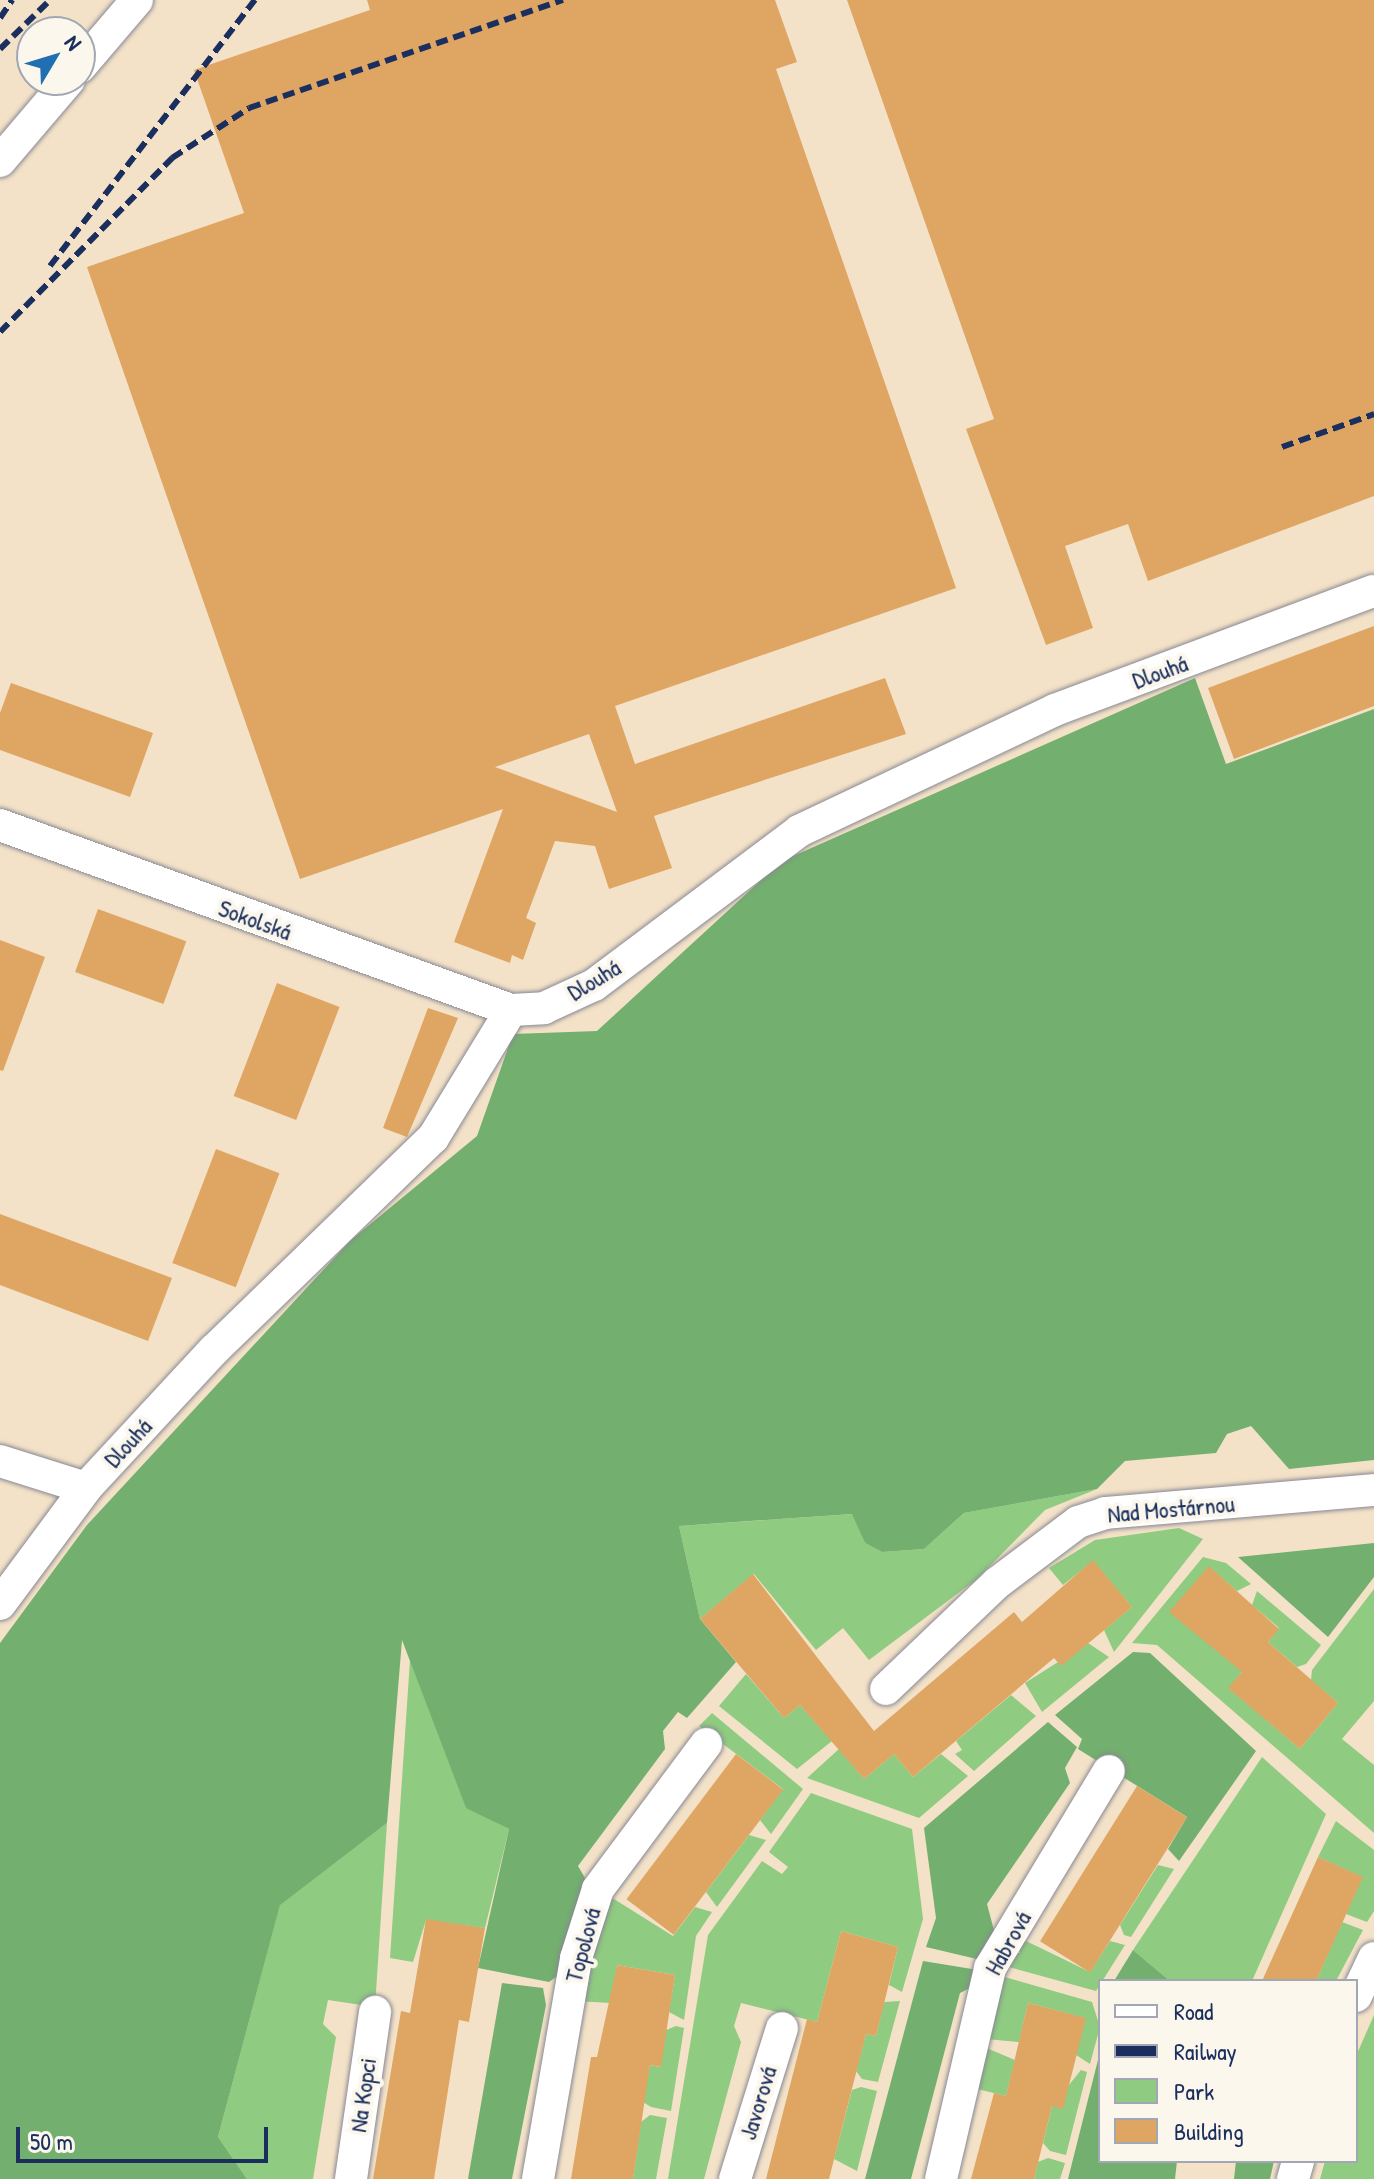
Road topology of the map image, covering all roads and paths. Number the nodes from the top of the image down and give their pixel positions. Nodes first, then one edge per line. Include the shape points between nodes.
1 (137, 0) edge
2 (96, 48) edge
3 (55, 96) edge
4 (0, 161) edge
5 (1374, 591) edge
6 (0, 825) edge
7 (511, 1010) junction
8 (0, 1461) edge
9 (86, 1488) junction
10 (1374, 1490) edge
11 (0, 1604) edge
12 (886, 1689) dead end
13 (706, 1744) dead end
14 (1109, 1771) dead end
15 (1374, 1958) edge
16 (1358, 1992) edge
17 (375, 2012) dead end
18 (782, 2028) dead end
19 (351, 2179) edge
20 (538, 2179) edge
21 (735, 2179) edge
22 (941, 2179) edge

1 - 2 street
3 - 4 street
5 - 7 street, Dlouhá via 1055,710 799,831 594,985 544,1008
6 - 7 street, Sokolská
7 - 9 street, Dlouhá via 433,1138 214,1350
8 - 9 street
9 - 11 street, Dlouhá
10 - 12 street, Nad Mostárnou via 1105,1513 1078,1522 997,1583
13 - 20 street, Topolová via 598,1889 576,1958
14 - 22 street, Habrová via 990,1968
15 - 16 street
17 - 19 street, Na Kopci
18 - 21 street, Javorová

